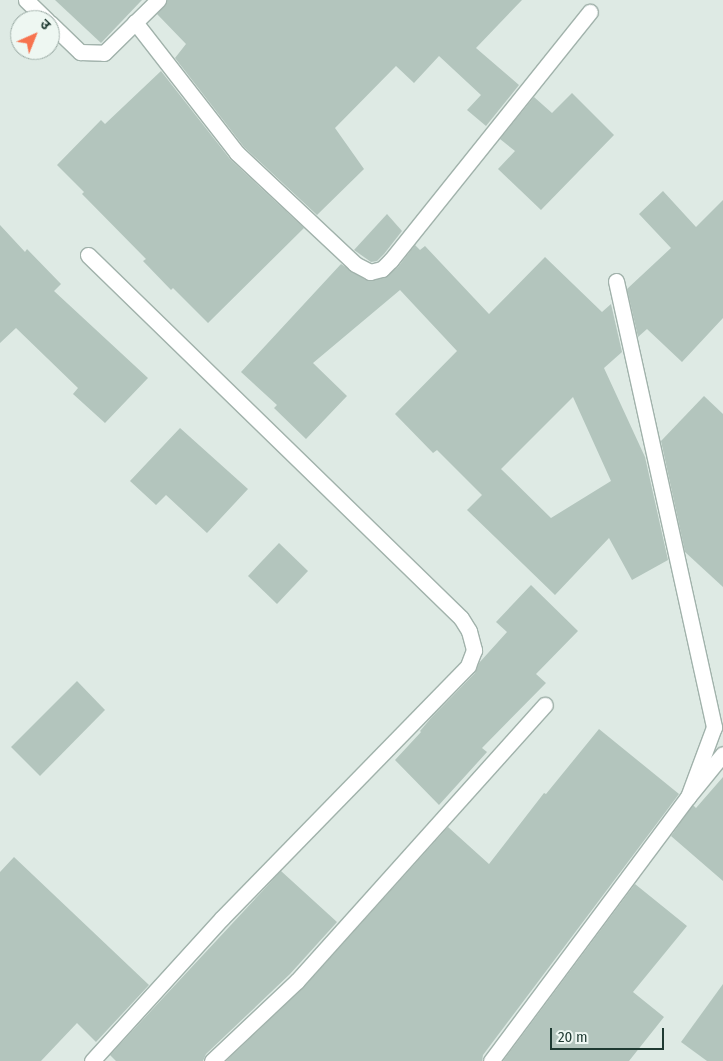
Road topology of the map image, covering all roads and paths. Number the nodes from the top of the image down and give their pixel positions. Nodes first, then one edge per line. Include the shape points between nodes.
1 (26, 0) edge
2 (158, 0) edge
3 (36, 10) edge
4 (590, 12) dead end
5 (135, 22) junction
6 (60, 33) edge
7 (88, 256) dead end
8 (616, 281) dead end
9 (545, 704) dead end
10 (723, 754) edge
11 (688, 797) junction
12 (92, 1061) edge
13 (212, 1061) edge
14 (491, 1061) edge

1 - 3 street
2 - 5 street
4 - 5 street via 392,260 382,269 370,272 355,264 237,153
5 - 6 street via 104,52 80,52
7 - 12 street via 462,618 474,650 468,666 222,918
8 - 11 street via 714,728
9 - 13 street via 297,981
10 - 11 street
11 - 14 street

